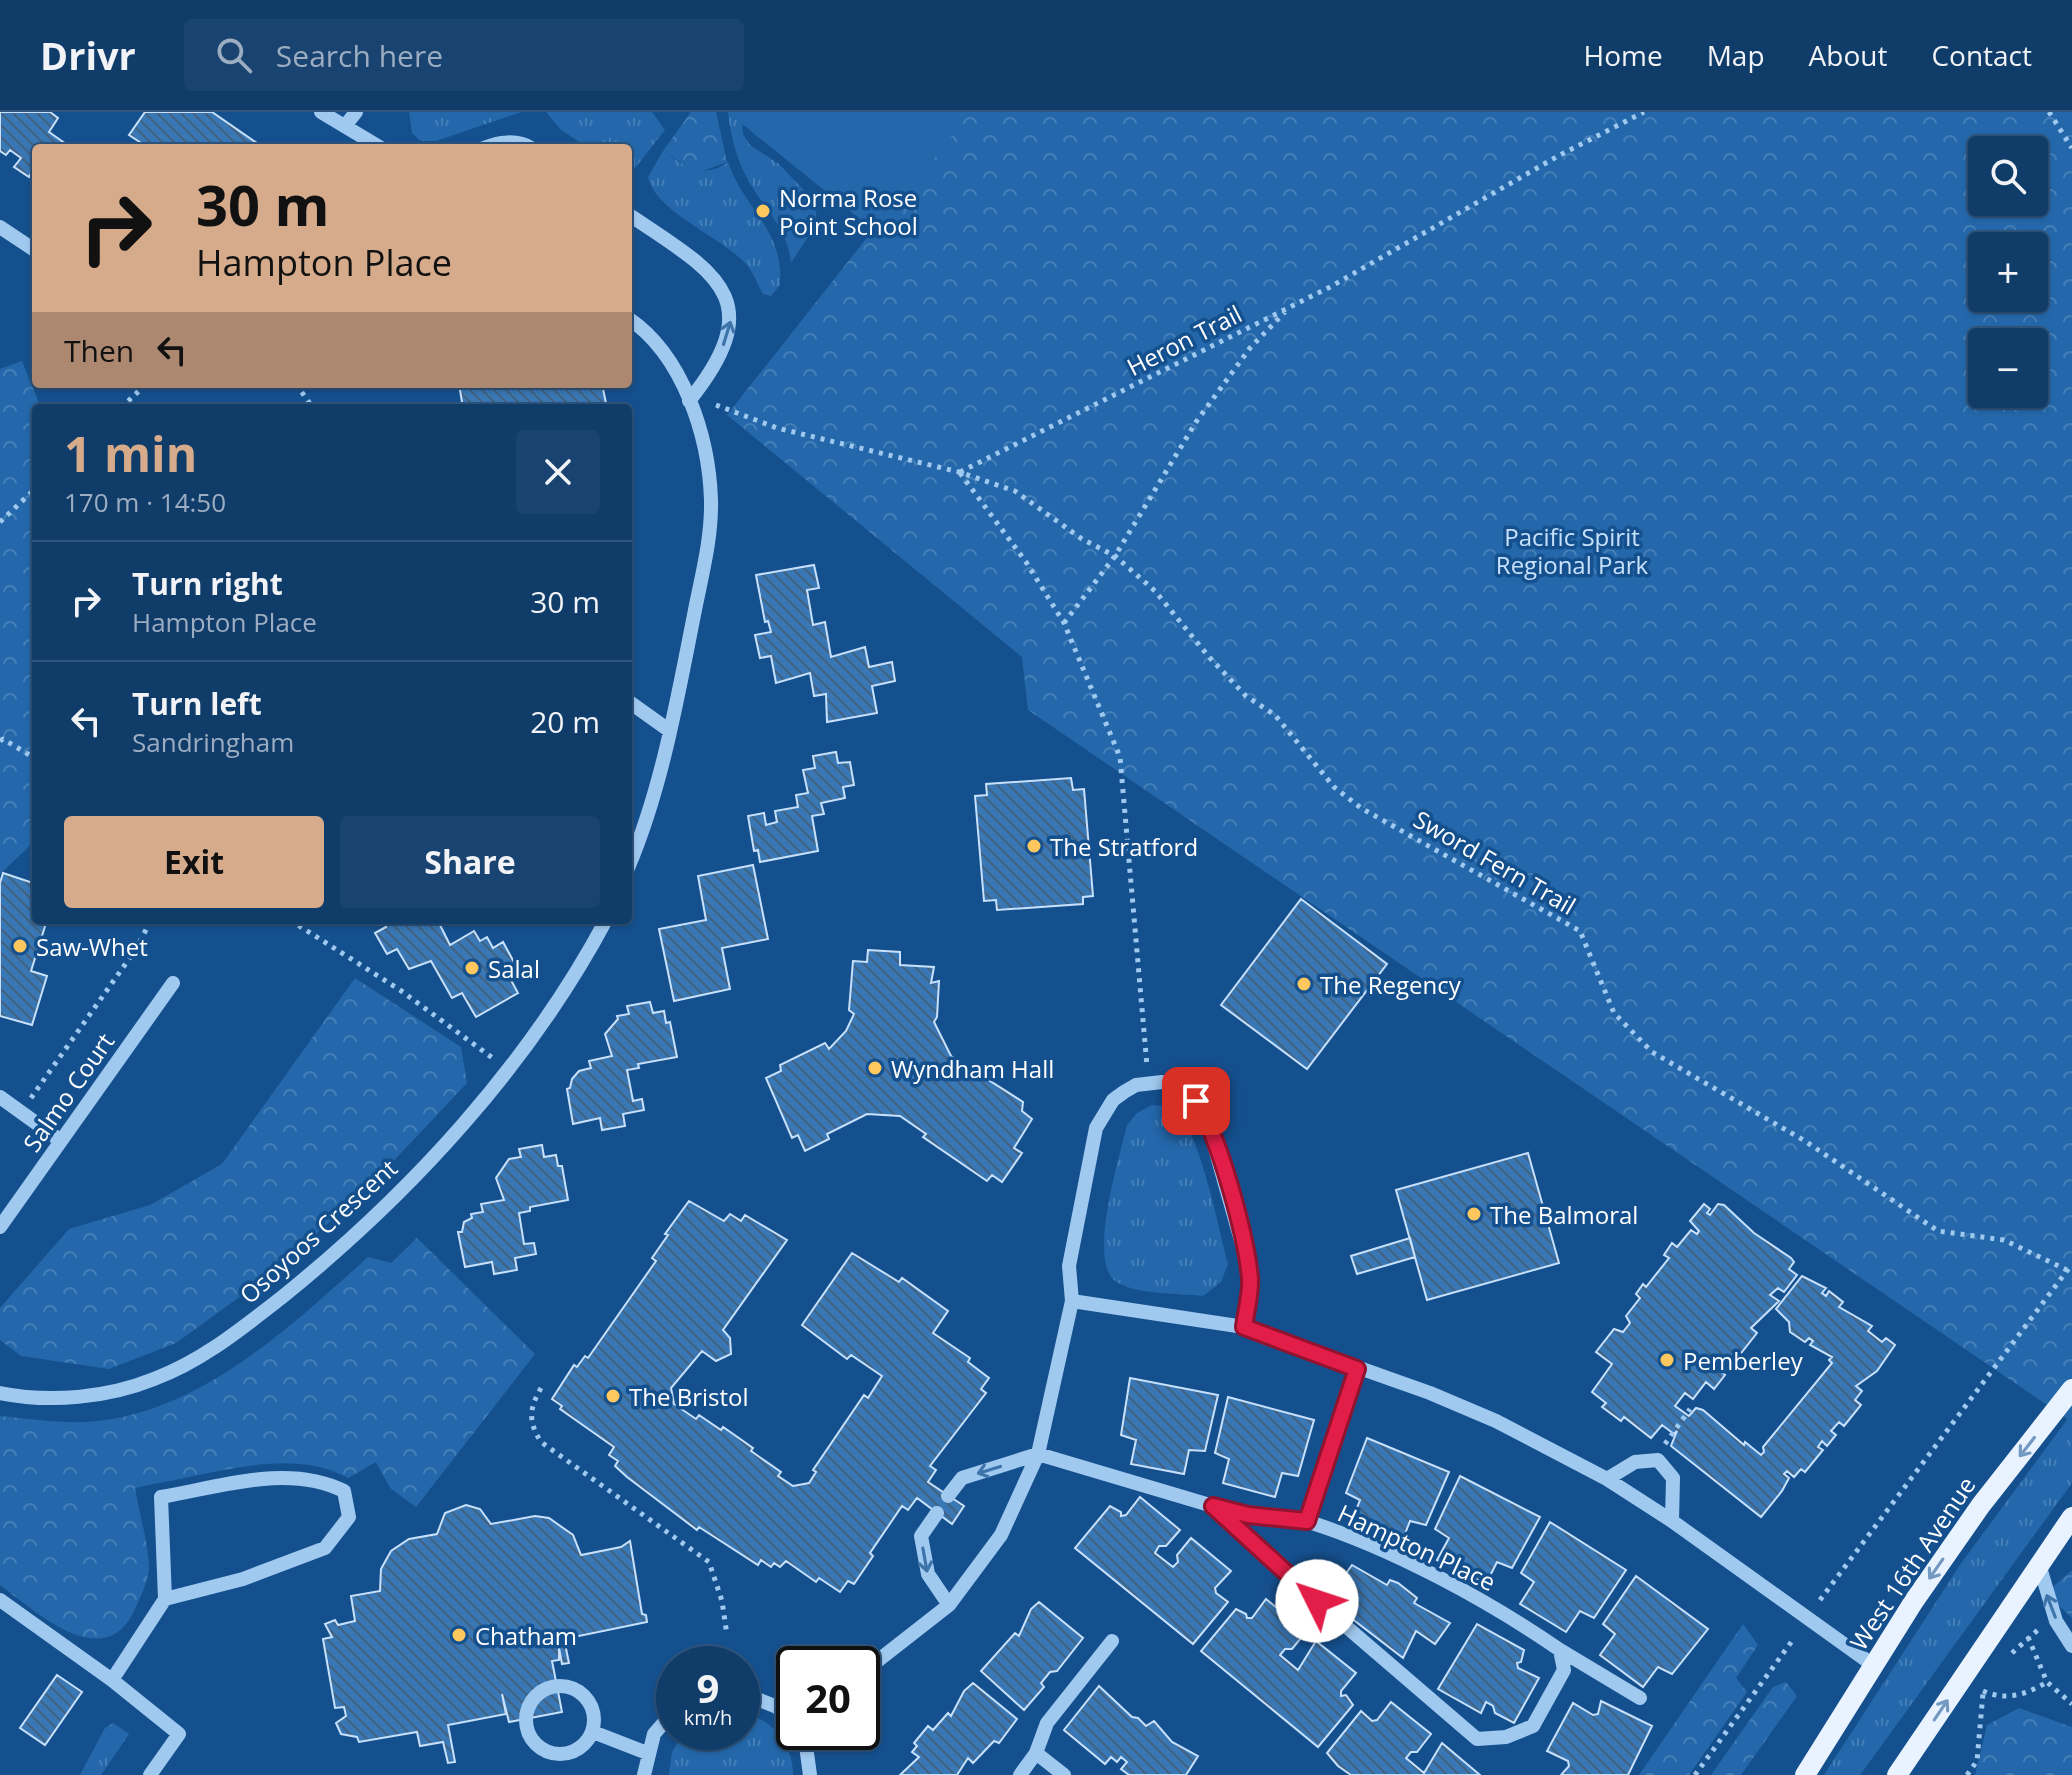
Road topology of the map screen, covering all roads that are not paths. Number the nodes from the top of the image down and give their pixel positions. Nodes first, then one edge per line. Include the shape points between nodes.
1 (321, 112) edge
2 (356, 112) edge
3 (345, 126) junction
4 (374, 144) edge
5 (495, 144) edge
6 (524, 144) edge
7 (632, 217) edge
8 (0, 227) edge
9 (32, 248) edge
10 (632, 321) edge
11 (692, 407) junction
12 (632, 704) edge
13 (670, 731) junction
14 (632, 859) edge
15 (604, 924) edge
16 (173, 983) dead end
17 (0, 1097) edge
18 (61, 1141) junction
19 (0, 1227) edge
20 (1072, 1301) junction
21 (1244, 1327) junction
22 (1357, 1369) junction
23 (2072, 1389) edge
24 (0, 1393) edge
25 (1038, 1454) junction
26 (1607, 1479) junction
27 (948, 1496) dead end
28 (1213, 1506) junction
29 (937, 1513) dead end
30 (2072, 1517) edge
31 (1307, 1521) junction
32 (1672, 1521) junction
33 (2039, 1564) junction
34 (165, 1599) junction
35 (0, 1600) edge
36 (949, 1605) junction
37 (1112, 1641) dead end
38 (2072, 1646) edge
39 (1560, 1650) junction
40 (880, 1659) edge
41 (1873, 1665) junction
42 (112, 1680) junction
43 (1640, 1698) dead end
44 (593, 1732) junction
45 (656, 1732) edge
46 (807, 1750) edge
47 (647, 1753) junction
48 (1036, 1753) junction
49 (150, 1775) edge
50 (644, 1775) edge
51 (810, 1775) edge
52 (1020, 1775) edge
53 (1064, 1775) edge
54 (1805, 1775) edge
55 (1897, 1775) edge

1 - 3 street
2 - 3 street
3 - 4 street
5 - 6 street
11 -> 7 street via 727,337 731,308 705,266
8 - 9 street
10 - 11 street via 670,361
11 - 13 street via 711,501 708,544
12 - 13 street
13 - 14 street
15 - 24 street, Osoyoos Crescent via 554,1010 508,1072 384,1207 244,1327 185,1366 114,1391 29,1399
16 - 18 street, Salmo Court
17 - 18 street
18 - 19 street, Salmo Court
20 - 21 street
20 - 21 street via 1069,1266 1096,1128 1113,1100 1136,1085 1162,1082 1185,1090 1207,1120 1249,1269
20 - 25 street
21 - 22 street
22 - 26 street via 1496,1421
22 - 31 street
23 -> 41 main road, West 16th Avenue via 1981,1505
25 -> 27 street via 962,1478
25 - 28 street, Hampton Place
25 - 36 street via 1001,1535
26 - 32 street
26 - 32 street via 1635,1462 1658,1460 1673,1478
28 - 31 street, Hampton Place
28 - 39 street via 1477,1739 1506,1737 1533,1726 1564,1670
29 -> 36 street via 921,1536 928,1574
30 - 33 main road
31 - 39 street, Hampton Place via 1504,1611
32 - 41 street
38 -> 33 street via 2056,1621
55 -> 33 main road
34 - 34 street via 243,1579 325,1548 349,1517 344,1491 321,1480 288,1476 161,1497
34 - 42 street
35 - 42 street
36 - 40 street
37 - 48 street via 1047,1723
39 - 43 street, Hampton Place
41 - 54 main road, West 16th Avenue
42 - 49 street via 179,1734
44 - 44 street via 595,1713 579,1690 563,1685 545,1688 532,1698 527,1732 536,1745 567,1754 583,1747
44 - 47 street
45 - 47 street
46 - 51 street
47 - 50 street
48 - 52 street
48 - 53 street

